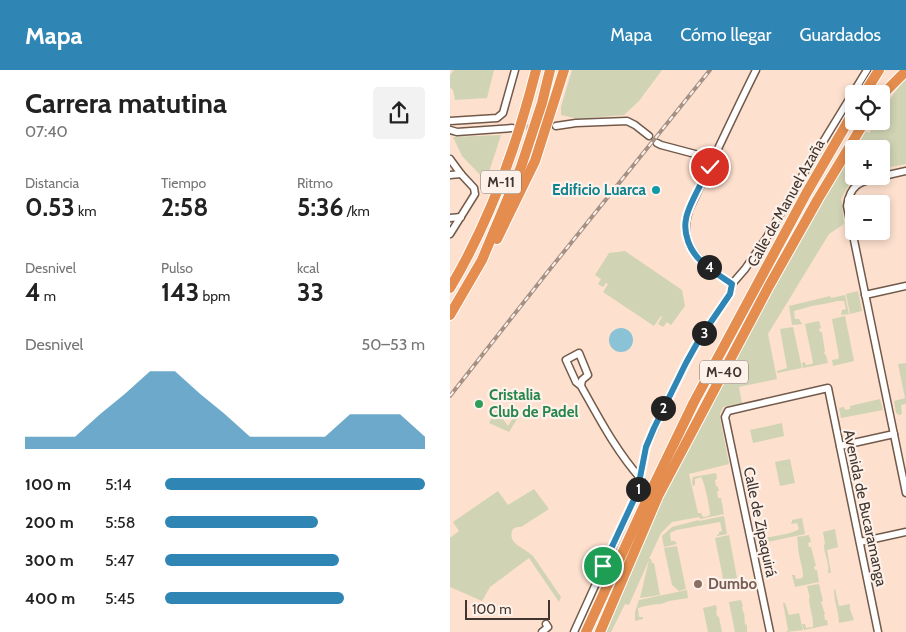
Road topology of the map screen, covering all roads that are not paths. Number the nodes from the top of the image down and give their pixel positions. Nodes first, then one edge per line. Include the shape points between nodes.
1 (515, 70) edge
2 (536, 70) edge
3 (550, 70) edge
4 (564, 70) edge
5 (756, 70) edge
6 (867, 70) edge
7 (878, 70) edge
8 (898, 70) edge
9 (906, 71) edge
10 (869, 85) edge
11 (888, 85) edge
12 (890, 87) edge
13 (450, 123) edge
14 (556, 126) tunnel mouth
15 (845, 127) edge
16 (512, 128) tunnel mouth
17 (450, 130) edge
18 (860, 130) edge
19 (649, 136) dead end
20 (657, 143) dead end
21 (450, 159) edge
22 (714, 159) junction
23 (906, 172) edge
24 (461, 174) junction
25 (450, 175) edge
26 (461, 217) junction
27 (450, 218) edge
28 (450, 234) edge
29 (482, 260) junction
30 (732, 284) junction
31 (906, 286) edge
32 (450, 288) edge
33 (865, 295) junction
34 (450, 315) edge
35 (581, 386) junction
36 (725, 417) joint
37 (894, 434) junction
38 (840, 446) junction
39 (641, 478) junction
40 (906, 493) edge
41 (906, 532) edge
42 (860, 542) junction
43 (546, 624) dead end
44 (542, 632) edge
45 (574, 632) edge
46 (586, 632) edge
47 (600, 632) edge
48 (770, 632) edge
49 (878, 632) edge

1 - 13 street via 503,113 497,118
2 - 32 highway, M-11 via 501,180 484,222
3 - 29 highway, M-11 via 521,167
4 - 29 highway via 535,161 496,243
5 - 22 street
6 - 30 street via 767,237
7 - 10 highway
8 - 11 highway
9 - 12 highway
13 - 17 street
14 - 19 street via 627,121
15 - 46 highway, Calle de Manuel Azaña / M-40 via 694,402
16 - 17 street
18 - 47 highway, Calle de Manuel Azaña / M-40 via 769,286 658,496
20 - 22 street
21 - 24 street
22 - 30 street via 689,210 685,230 689,245 700,261
23 - 33 street via 864,181 848,198
24 - 25 street
24 - 26 street via 474,188 475,194
26 - 27 street
26 - 28 street
29 - 34 highway, M-11
30 - 39 street via 730,294 690,355 666,403 646,447
31 - 33 street
33 - 37 street
35 - 35 street via 566,360 579,354 588,375
35 - 39 street via 607,432
36 - 38 street, Avenida de Bucaramanga via 728,411 828,388
36 - 48 street, Calle de Zipaquirá
37 - 38 street
37 - 40 street
38 - 42 street, Avenida de Bucaramanga
39 - 45 street
41 - 42 street
42 - 49 street, Avenida de Bucaramanga
43 - 44 street via 548,627

